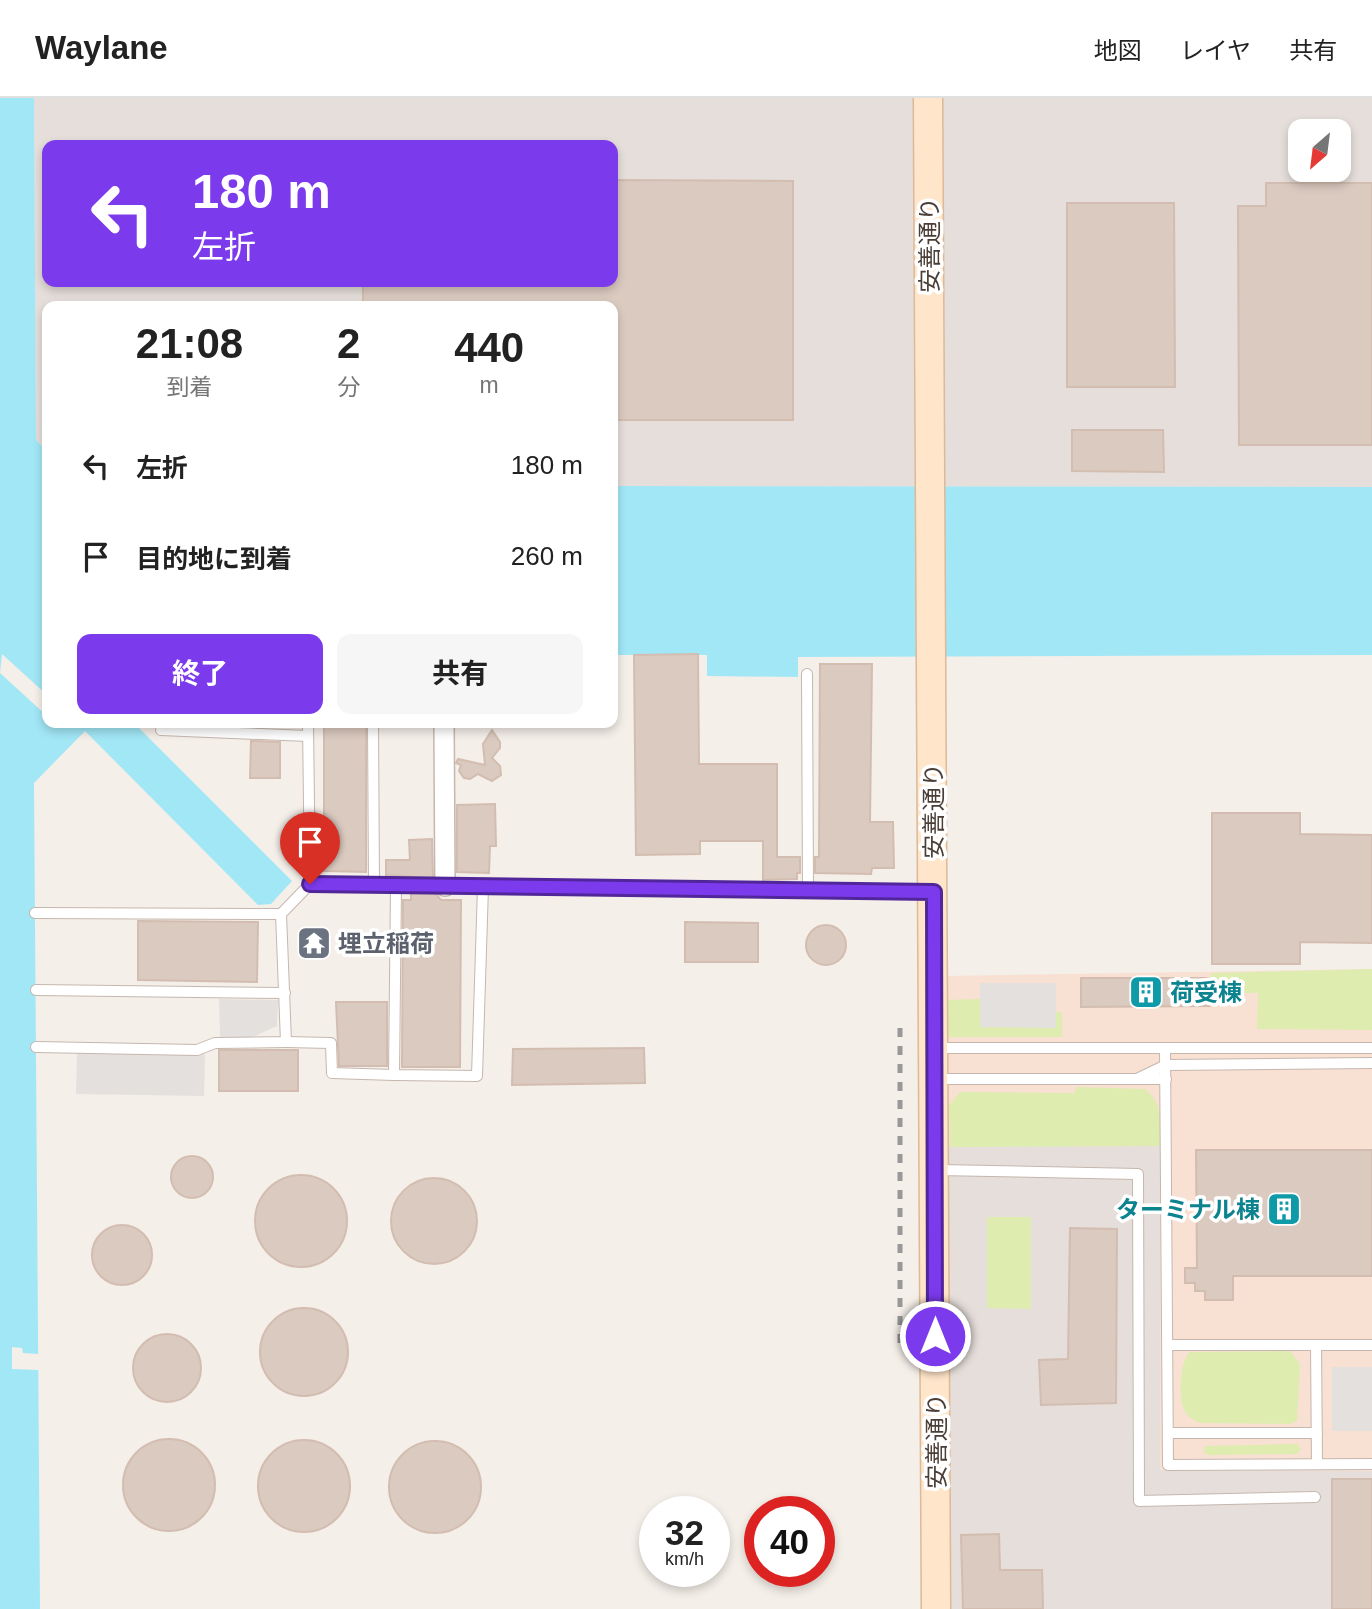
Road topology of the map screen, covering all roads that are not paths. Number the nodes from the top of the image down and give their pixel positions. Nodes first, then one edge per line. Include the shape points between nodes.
1 (928, 98) edge
2 (807, 674) dead end
3 (308, 728) edge
4 (373, 728) edge
5 (444, 728) edge
6 (161, 730) dead end
7 (308, 736) junction
8 (310, 884) junction
9 (374, 885) junction
10 (396, 886) junction
11 (445, 887) junction
12 (483, 887) junction
13 (808, 892) junction
14 (934, 892) junction
15 (35, 912) dead end
16 (281, 914) junction
17 (36, 990) dead end
18 (285, 993) junction
19 (286, 1042) junction
20 (36, 1047) dead end
21 (935, 1048) junction
22 (1166, 1048) junction
23 (1372, 1048) edge
24 (1372, 1063) edge
25 (1166, 1065) junction
26 (394, 1075) junction
27 (935, 1079) junction
28 (1137, 1079) junction
29 (1166, 1079) junction
30 (935, 1170) junction
31 (1168, 1345) junction
32 (1316, 1345) junction
33 (1372, 1345) edge
34 (1168, 1433) junction
35 (1317, 1433) junction
36 (1317, 1464) junction
37 (1372, 1464) edge
38 (1315, 1497) dead end
39 (936, 1609) edge

1 - 14 street, 安善通り
2 - 13 lane
3 - 7 lane
4 - 9 lane
5 - 11 street
6 - 7 lane
7 - 8 lane
8 - 9 lane
8 - 16 lane
9 - 10 lane
10 - 11 lane
10 - 26 lane
11 - 12 lane
12 - 13 lane
12 - 26 lane via 477,1076
13 - 14 lane
14 - 21 street, 安善通り
15 - 16 lane
16 - 18 lane
17 - 18 lane
18 - 19 lane
19 - 20 lane via 215,1043 197,1050
19 - 26 lane via 331,1043 332,1073
21 - 22 lane
21 - 27 street, 安善通り
22 - 23 lane
22 - 25 lane
24 - 25 lane
25 - 28 lane
25 - 29 lane
27 - 28 lane
27 - 30 street, 安善通り
28 - 29 lane
29 - 31 lane
30 - 38 lane via 1138,1174 1139,1501
30 - 39 street, 安善通り
31 - 32 lane
31 - 34 lane
32 - 33 lane
32 - 35 lane
34 - 35 lane
34 - 36 lane via 1168,1465
35 - 36 lane
36 - 37 lane

